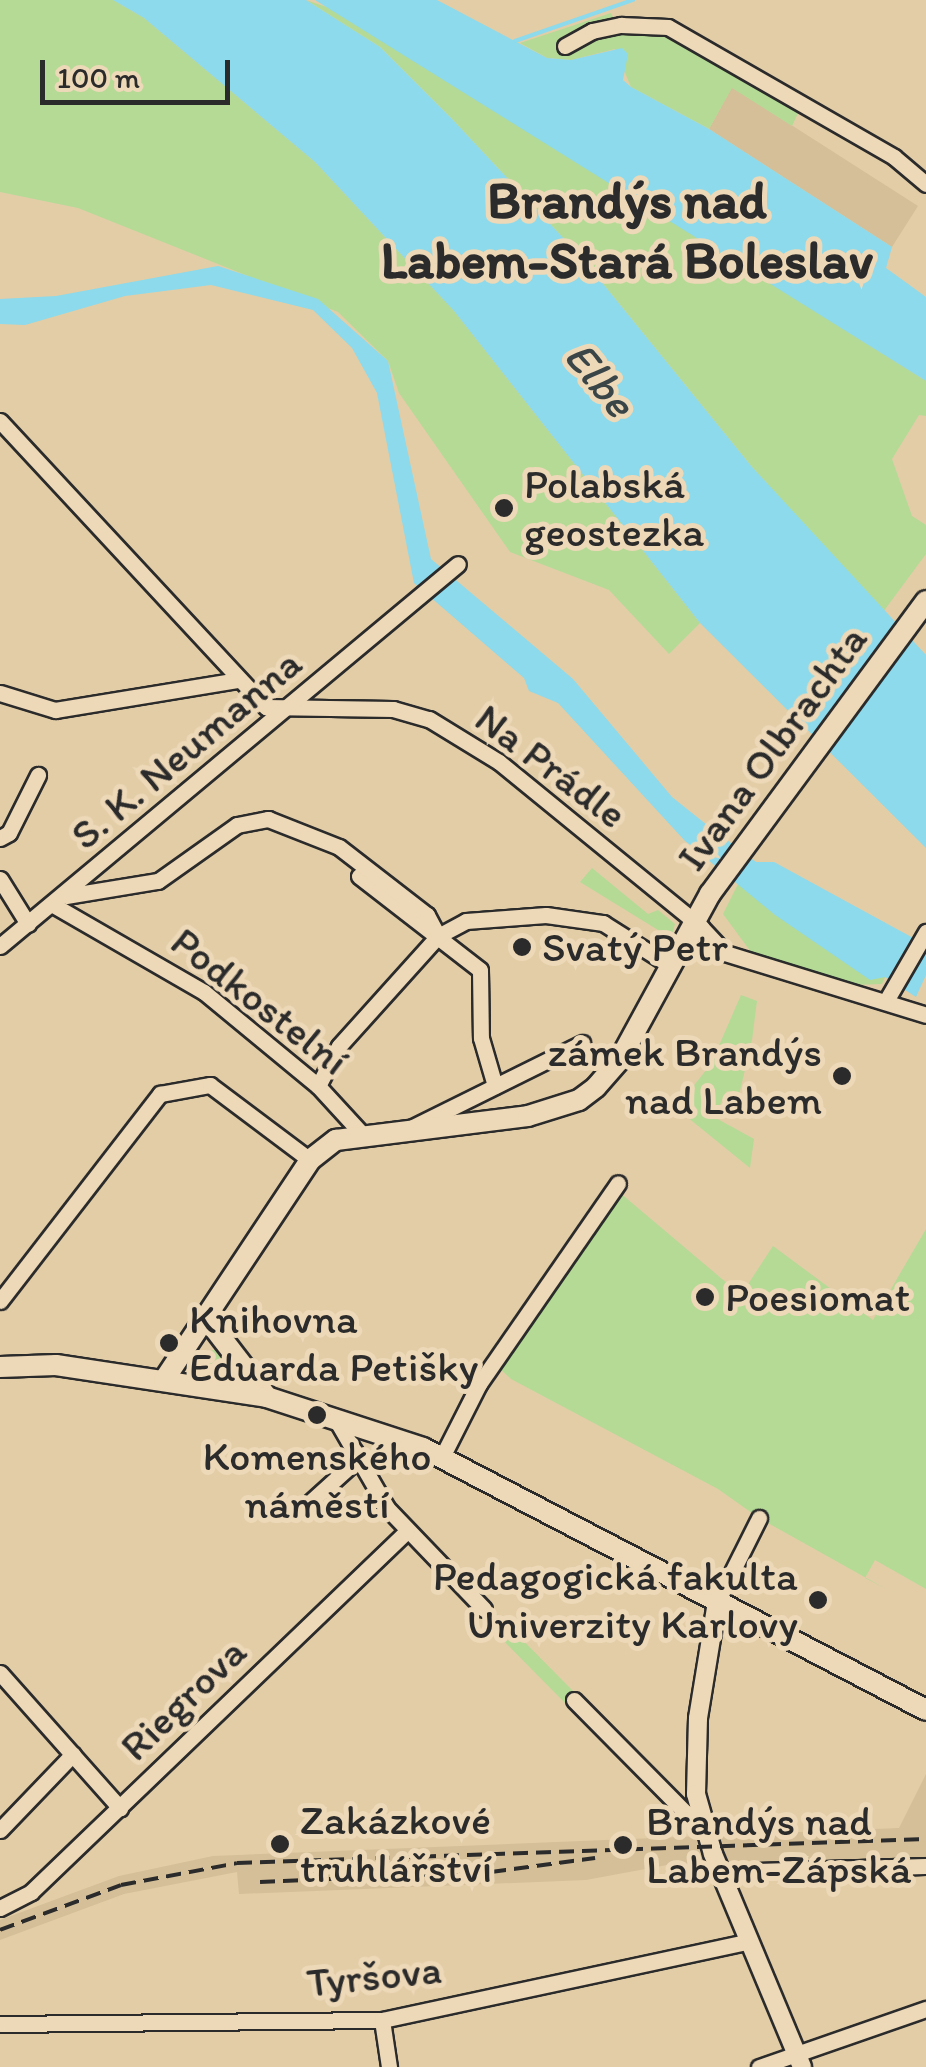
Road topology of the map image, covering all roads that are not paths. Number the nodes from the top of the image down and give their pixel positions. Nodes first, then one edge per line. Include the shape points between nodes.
1 (565, 46) dead end
2 (926, 184) edge
3 (0, 421) edge
4 (458, 564) dead end
5 (926, 602) edge
6 (238, 680) junction
7 (0, 693) edge
8 (290, 708) junction
9 (38, 775) dead end
10 (0, 838) edge
11 (360, 876) dead end
12 (0, 878) edge
13 (60, 901) junction
14 (692, 922) junction
15 (28, 924) junction
16 (926, 932) edge
17 (438, 936) junction
18 (0, 946) edge
19 (725, 953) junction
20 (675, 957) junction
21 (890, 994) junction
22 (926, 1015) edge
23 (582, 1044) dead end
24 (318, 1086) junction
25 (495, 1086) junction
26 (410, 1129) junction
27 (360, 1133) junction
28 (310, 1160) junction
29 (618, 1183) dead end
30 (0, 1301) edge
31 (208, 1318) junction
32 (0, 1367) edge
33 (164, 1380) junction
34 (266, 1397) junction
35 (338, 1423) junction
36 (355, 1452) junction
37 (443, 1456) junction
38 (308, 1504) dead end
39 (759, 1518) dead end
40 (407, 1531) junction
41 (716, 1602) junction
42 (484, 1609) dead end
43 (0, 1673) edge
44 (574, 1700) dead end
45 (926, 1710) edge
46 (73, 1754) junction
47 (120, 1808) junction
48 (702, 1818) junction
49 (0, 1830) edge
50 (926, 1866) edge
51 (721, 1872) junction
52 (0, 1908) edge
53 (749, 1940) junction
54 (926, 2010) edge
55 (382, 2020) junction
56 (0, 2024) edge
57 (799, 2060) edge
58 (390, 2067) edge
59 (759, 2067) edge

1 - 2 street via 621,25 668,27 894,156
3 - 6 street
4 - 8 street, S. K. Neumanna
5 - 14 main road, Ivana Olbrachta
6 - 7 street via 55,710
6 - 8 street via 266,706
8 - 13 street, S. K. Neumanna
8 - 14 street, Na Prádle via 392,709 428,719 498,762
9 - 10 street via 9,833
11 - 17 street
12 - 15 street
13 - 15 street, S. K. Neumanna
13 - 17 street via 158,881 237,825 268,820 339,847 427,915
13 - 24 street, Podkostelní via 167,967
14 - 19 street, Na Prádle
14 - 20 main road, Ivana Olbrachta
15 - 18 street, S. K. Neumanna
16 - 21 street
17 - 20 street via 466,921 546,915 603,923
17 - 24 street via 339,1046
17 - 25 street via 480,970 480,1038
19 - 20 street
19 - 21 street
20 - 26 main road, Ivana Olbrachta via 620,1060 579,1100 504,1121
21 - 22 street
23 - 25 street
24 - 27 street, Podkostelní
25 - 26 street
26 - 27 main road, Ivana Olbrachta
27 - 28 main road, Ivana Olbrachta via 336,1140
28 - 30 street via 210,1085 160,1094
28 - 31 main road, Ivana Olbrachta
29 - 37 street via 479,1384
31 - 33 main road, Ivana Olbrachta
31 - 34 main road
32 - 33 main road via 56,1364
33 - 34 main road
34 - 35 main road
35 - 36 street
35 - 37 main road
36 - 38 street via 350,1466
36 - 40 street
37 - 41 main road
39 - 41 street
40 - 42 street
40 - 47 street, Riegrova
41 - 45 main road
41 - 48 street via 694,1768
43 - 46 street
44 - 48 street via 686,1813
46 - 47 street
46 - 49 street
47 - 52 street, Riegrova via 32,1892
48 - 51 street
50 - 51 street
51 - 53 street
53 - 55 street, Tyršova
53 - 57 street
54 - 57 street
55 - 56 street, Tyršova
55 - 58 street
57 - 59 street

